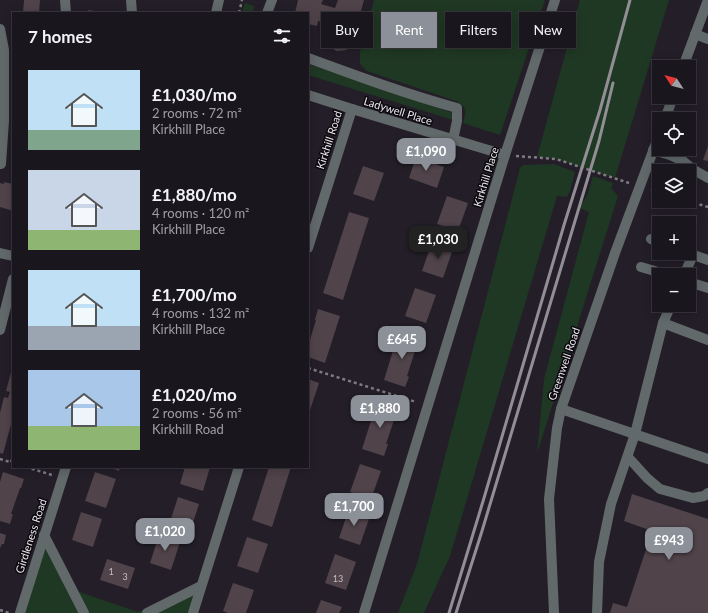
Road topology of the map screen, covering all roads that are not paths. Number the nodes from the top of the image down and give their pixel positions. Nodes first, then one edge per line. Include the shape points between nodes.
1 (66, 0) edge
2 (131, 0) edge
3 (219, 0) edge
4 (272, 0) edge
5 (555, 0) edge
6 (708, 0) edge
7 (66, 12) edge
8 (132, 12) edge
9 (216, 12) edge
10 (268, 12) edge
11 (0, 29) edge
12 (695, 34) junction
13 (708, 39) edge
14 (309, 58) edge
15 (686, 60) edge
16 (309, 95) edge
17 (352, 109) junction
18 (453, 140) junction
19 (505, 155) junction
20 (652, 155) edge
21 (672, 156) edge
22 (1, 164) dead end
23 (708, 178) edge
24 (309, 245) edge
25 (0, 253) edge
26 (12, 256) edge
27 (696, 256) edge
28 (708, 260) edge
29 (642, 267) dead end
30 (652, 270) edge
31 (12, 283) edge
32 (696, 284) edge
33 (708, 288) edge
34 (668, 312) edge
35 (663, 323) junction
36 (0, 330) edge
37 (708, 340) edge
38 (561, 409) junction
39 (635, 434) junction
40 (628, 458) junction
41 (708, 459) edge
42 (66, 468) edge
43 (239, 468) edge
44 (708, 493) edge
45 (44, 536) junction
46 (201, 586) junction
47 (20, 613) edge
48 (84, 613) edge
49 (147, 613) edge
50 (193, 613) edge
51 (364, 613) edge
52 (554, 613) edge
53 (597, 613) edge

1 - 7 street
2 - 8 street
3 - 9 street
4 - 10 street
5 - 19 street, Kirkhill Place
6 - 12 street
11 - 22 street via 4,50
12 - 13 street
12 - 15 street
14 - 18 street via 429,101 457,108
16 - 17 street, Ladywell Place
17 - 18 street, Ladywell Place
17 - 24 street, Kirkhill Road
18 - 19 street, Ladywell Place
19 - 51 street, Kirkhill Place
20 - 38 street, Greenwell Road
21 - 23 street
25 - 26 street
27 - 28 street
29 - 30 street
31 - 36 street
32 - 33 street
34 - 35 street
35 - 37 street
35 - 39 street
38 - 39 street
38 - 52 street, Greenwell Road via 549,499
39 - 40 street
39 - 41 street
40 - 44 street via 660,489 693,498
40 - 53 street via 611,504 599,562
42 - 45 street, Girdleness Road
43 - 46 street
45 - 47 street, Girdleness Road
45 - 48 street
46 - 49 street
46 - 50 street

